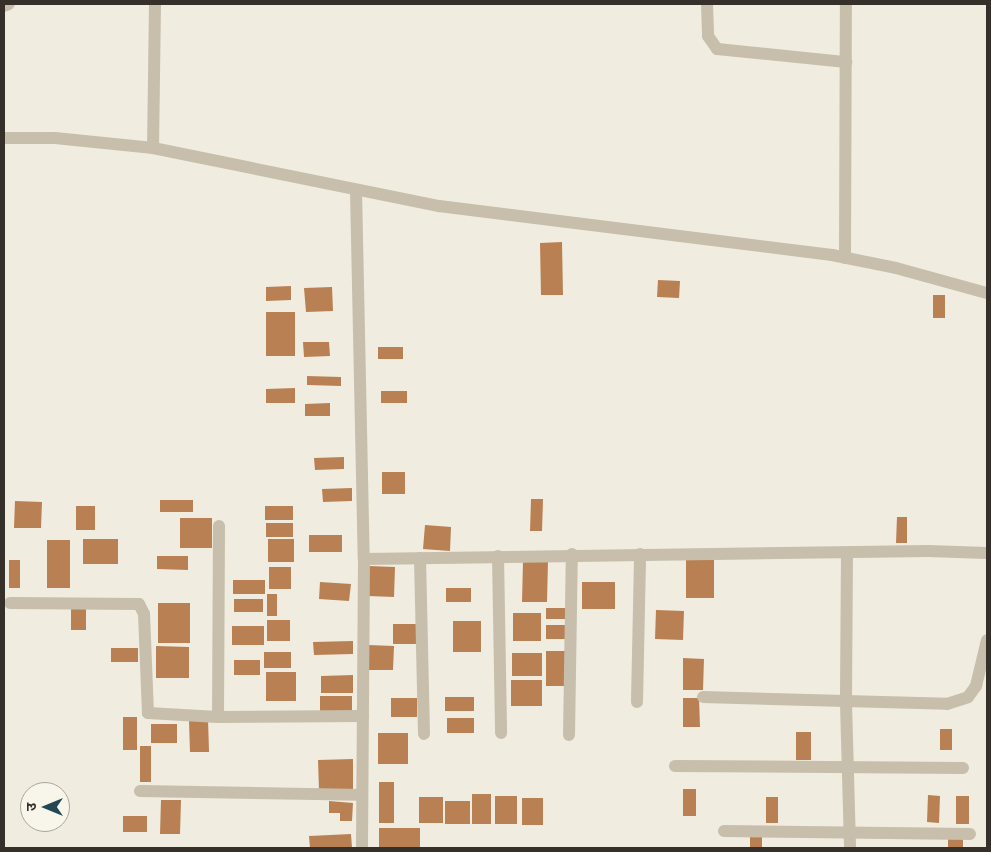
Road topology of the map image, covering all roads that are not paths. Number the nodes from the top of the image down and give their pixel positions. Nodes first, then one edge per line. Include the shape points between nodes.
1 (9, 4) edge
2 (155, 4) edge
3 (707, 4) edge
4 (846, 4) edge
5 (4, 6) edge
6 (846, 62) junction
7 (4, 138) edge
8 (153, 148) junction
9 (356, 190) junction
10 (845, 258) junction
11 (987, 293) edge
12 (219, 526) dead end
13 (847, 553) junction
14 (987, 553) edge
15 (572, 554) junction
16 (640, 554) junction
17 (498, 556) junction
18 (420, 558) junction
19 (364, 559) junction
20 (10, 603) dead end
21 (987, 640) edge
22 (703, 697) dead end
23 (637, 702) dead end
24 (846, 703) junction
25 (363, 716) junction
26 (218, 717) junction
27 (501, 733) dead end
28 (424, 734) dead end
29 (569, 735) dead end
30 (675, 766) dead end
31 (848, 767) junction
32 (963, 768) dead end
33 (140, 791) dead end
34 (362, 795) junction
35 (724, 831) dead end
36 (849, 834) junction
37 (970, 834) dead end
38 (362, 848) edge
39 (850, 848) edge

1 - 5 street
2 - 8 street
3 - 6 street via 708,36 717,49
4 - 6 street
6 - 10 street
7 - 8 street via 55,138
8 - 9 street
9 - 10 street via 440,206
9 - 19 street
10 - 11 street
12 - 26 street
13 - 14 street
13 - 16 street
13 - 24 street
15 - 16 street
15 - 17 street
15 - 29 street
16 - 23 street
17 - 18 street
17 - 27 street
18 - 19 street
18 - 28 street
19 - 25 street
20 - 26 street via 139,604 144,614 146,711
21 - 24 street via 976,686 968,697 958,702
22 - 24 street
24 - 31 street
25 - 26 street
25 - 34 street
30 - 31 street
31 - 32 street
31 - 36 street
33 - 34 street
34 - 38 street
35 - 36 street
36 - 37 street
36 - 39 street

